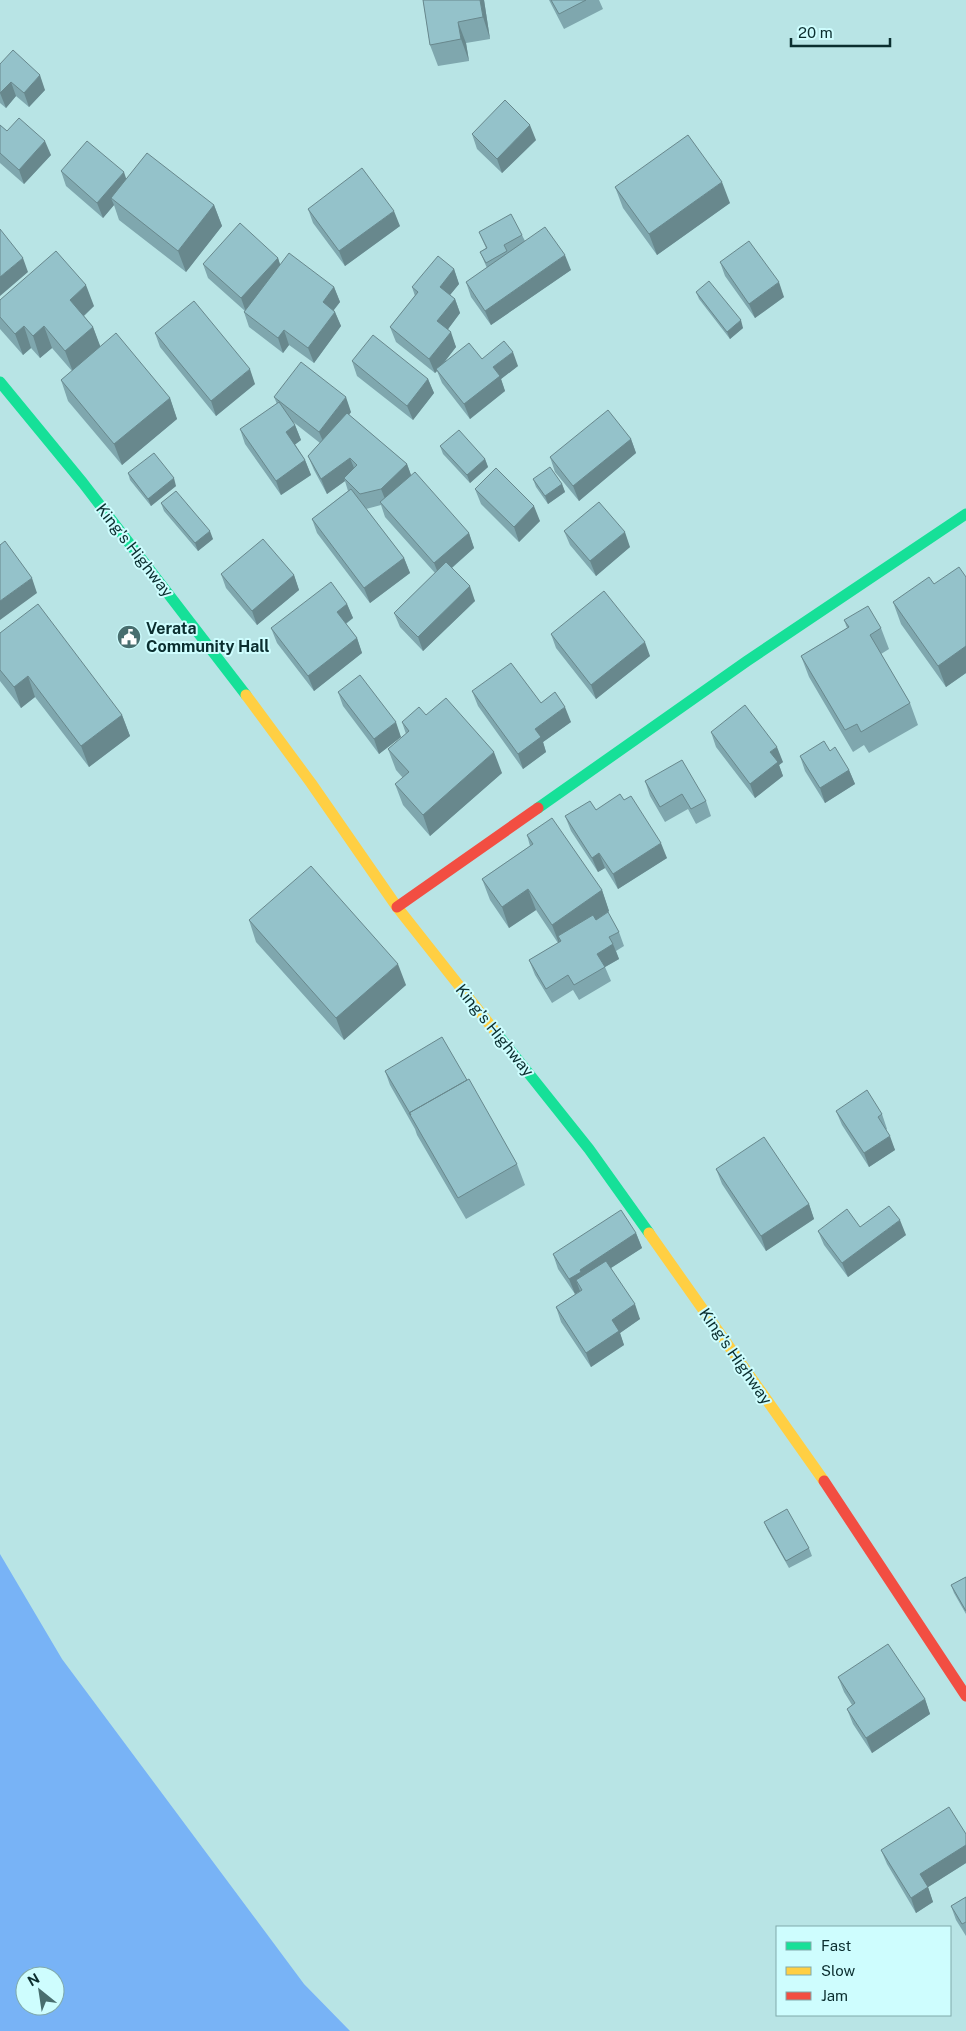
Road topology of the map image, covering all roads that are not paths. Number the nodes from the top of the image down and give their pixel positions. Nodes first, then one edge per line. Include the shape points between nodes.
1 (0, 382) edge
2 (966, 514) edge
3 (397, 907) junction
4 (966, 1696) edge

1 - 3 main road, King's Highway via 196,629 311,783
2 - 3 main road via 747,662
3 - 4 main road, King's Highway via 589,1149 806,1454

